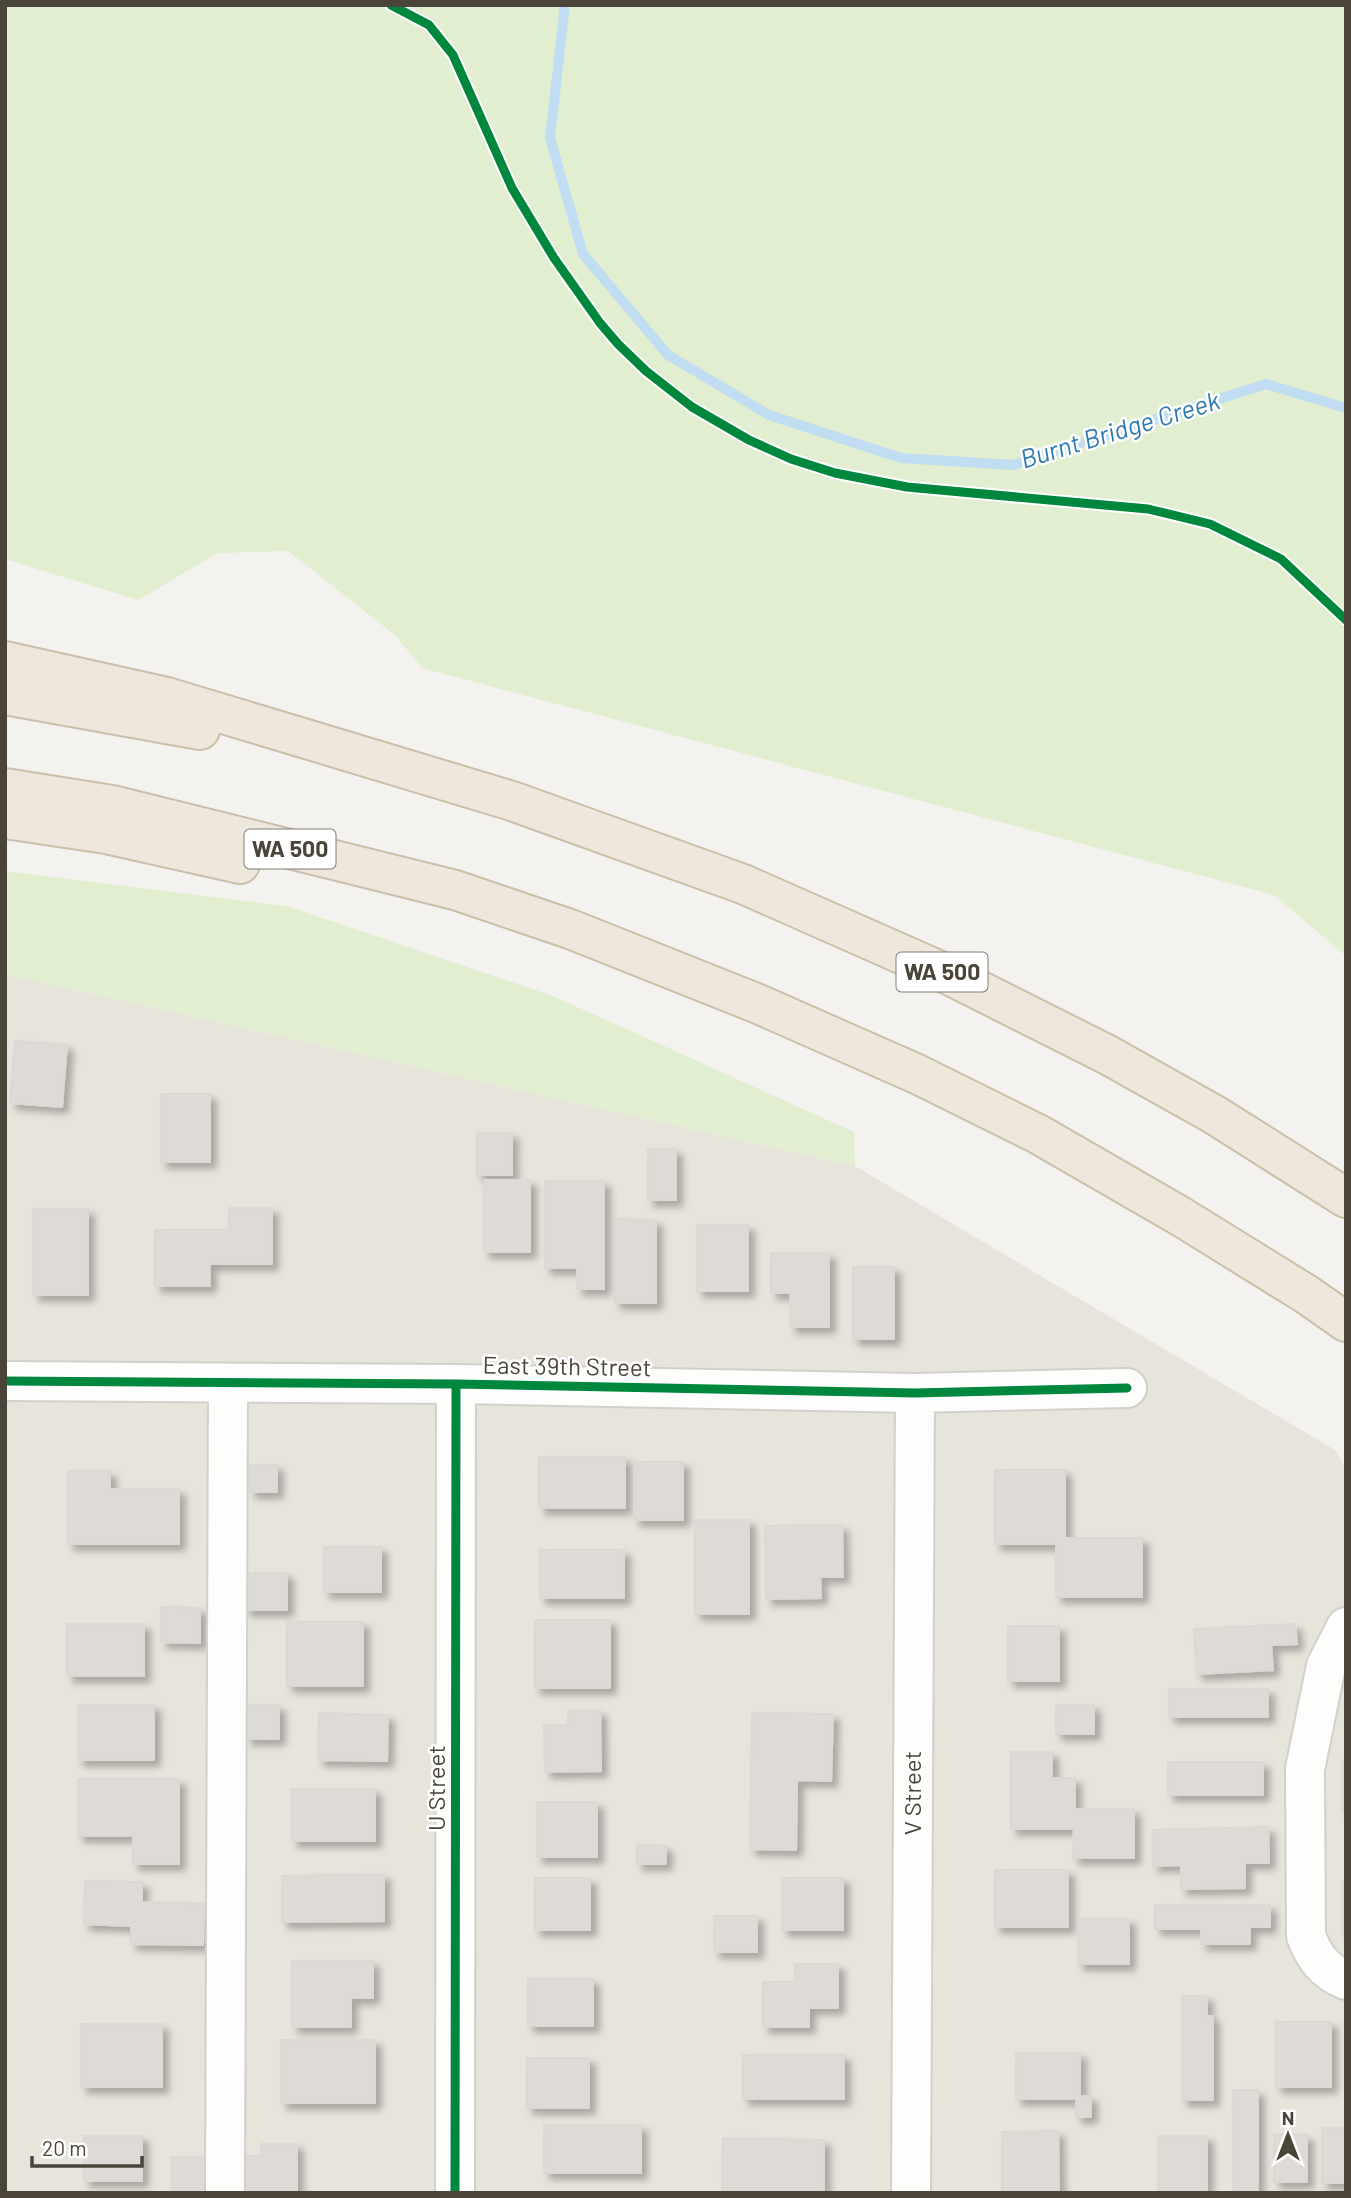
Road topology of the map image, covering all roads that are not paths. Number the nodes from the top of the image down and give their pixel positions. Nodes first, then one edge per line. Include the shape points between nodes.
1 (5, 661) edge
2 (5, 695) edge
3 (5, 788) edge
4 (512, 802) junction
5 (5, 819) edge
6 (570, 929) junction
7 (1346, 1198) edge
8 (1346, 1322) edge
9 (5, 1381) edge
10 (228, 1383) junction
11 (456, 1384) junction
12 (1127, 1388) dead end
13 (915, 1393) junction
14 (1346, 1627) edge
15 (1346, 1980) edge
16 (225, 2193) edge
17 (455, 2193) edge
18 (911, 2193) edge

1 - 4 highway via 167,696
2 - 4 highway, WA 500 via 177,725
3 - 6 highway, WA 500 via 112,805 455,890
4 - 7 highway, WA 500 via 743,884 950,975 1215,1115
5 - 6 highway via 106,834
6 - 8 highway, WA 500 via 756,1003 918,1074 1038,1134 1180,1216
9 - 10 street, East 39th Street
10 - 11 street, East 39th Street
10 - 16 street
11 - 13 street, East 39th Street
11 - 17 street, U Street
12 - 13 street, East 39th Street
13 - 18 street, V Street
14 - 15 street via 1326,1666 1305,1769 1306,1936 1313,1955

